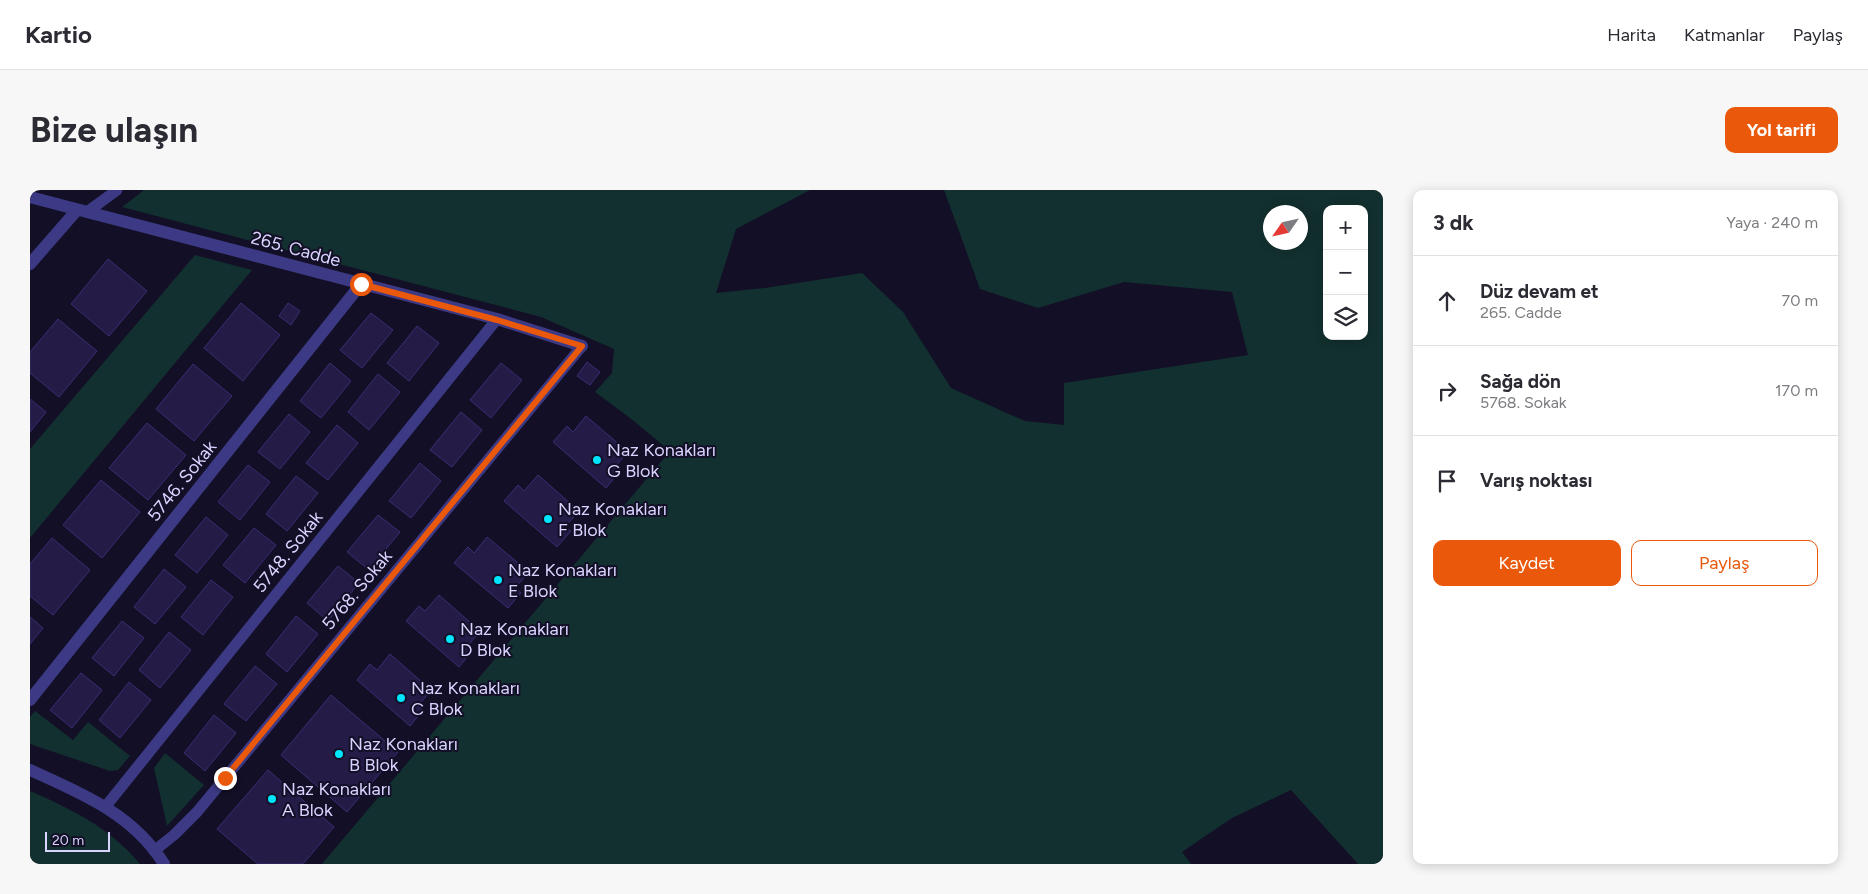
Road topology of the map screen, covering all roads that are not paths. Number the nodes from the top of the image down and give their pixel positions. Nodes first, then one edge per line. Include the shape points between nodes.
1 (117, 190) edge
2 (43, 195) edge
3 (30, 197) edge
4 (82, 211) junction
5 (30, 264) edge
6 (361, 284) junction
7 (497, 320) junction
8 (582, 346) joint
9 (30, 700) edge
10 (30, 770) edge
11 (106, 806) junction
12 (154, 851) junction
13 (164, 864) edge

1 - 4 lane
2 - 3 street, 265. Cadde
2 - 4 street, 265. Cadde
4 - 5 street
4 - 6 street, 265. Cadde
6 - 7 street, 265. Cadde
6 - 9 street, 5746. Sokak
7 - 8 street, 265. Cadde
7 - 11 lane, 5748. Sokak
8 - 12 lane, 5768. Sokak via 197,812
10 - 11 street
11 - 12 street via 132,826
12 - 13 street

